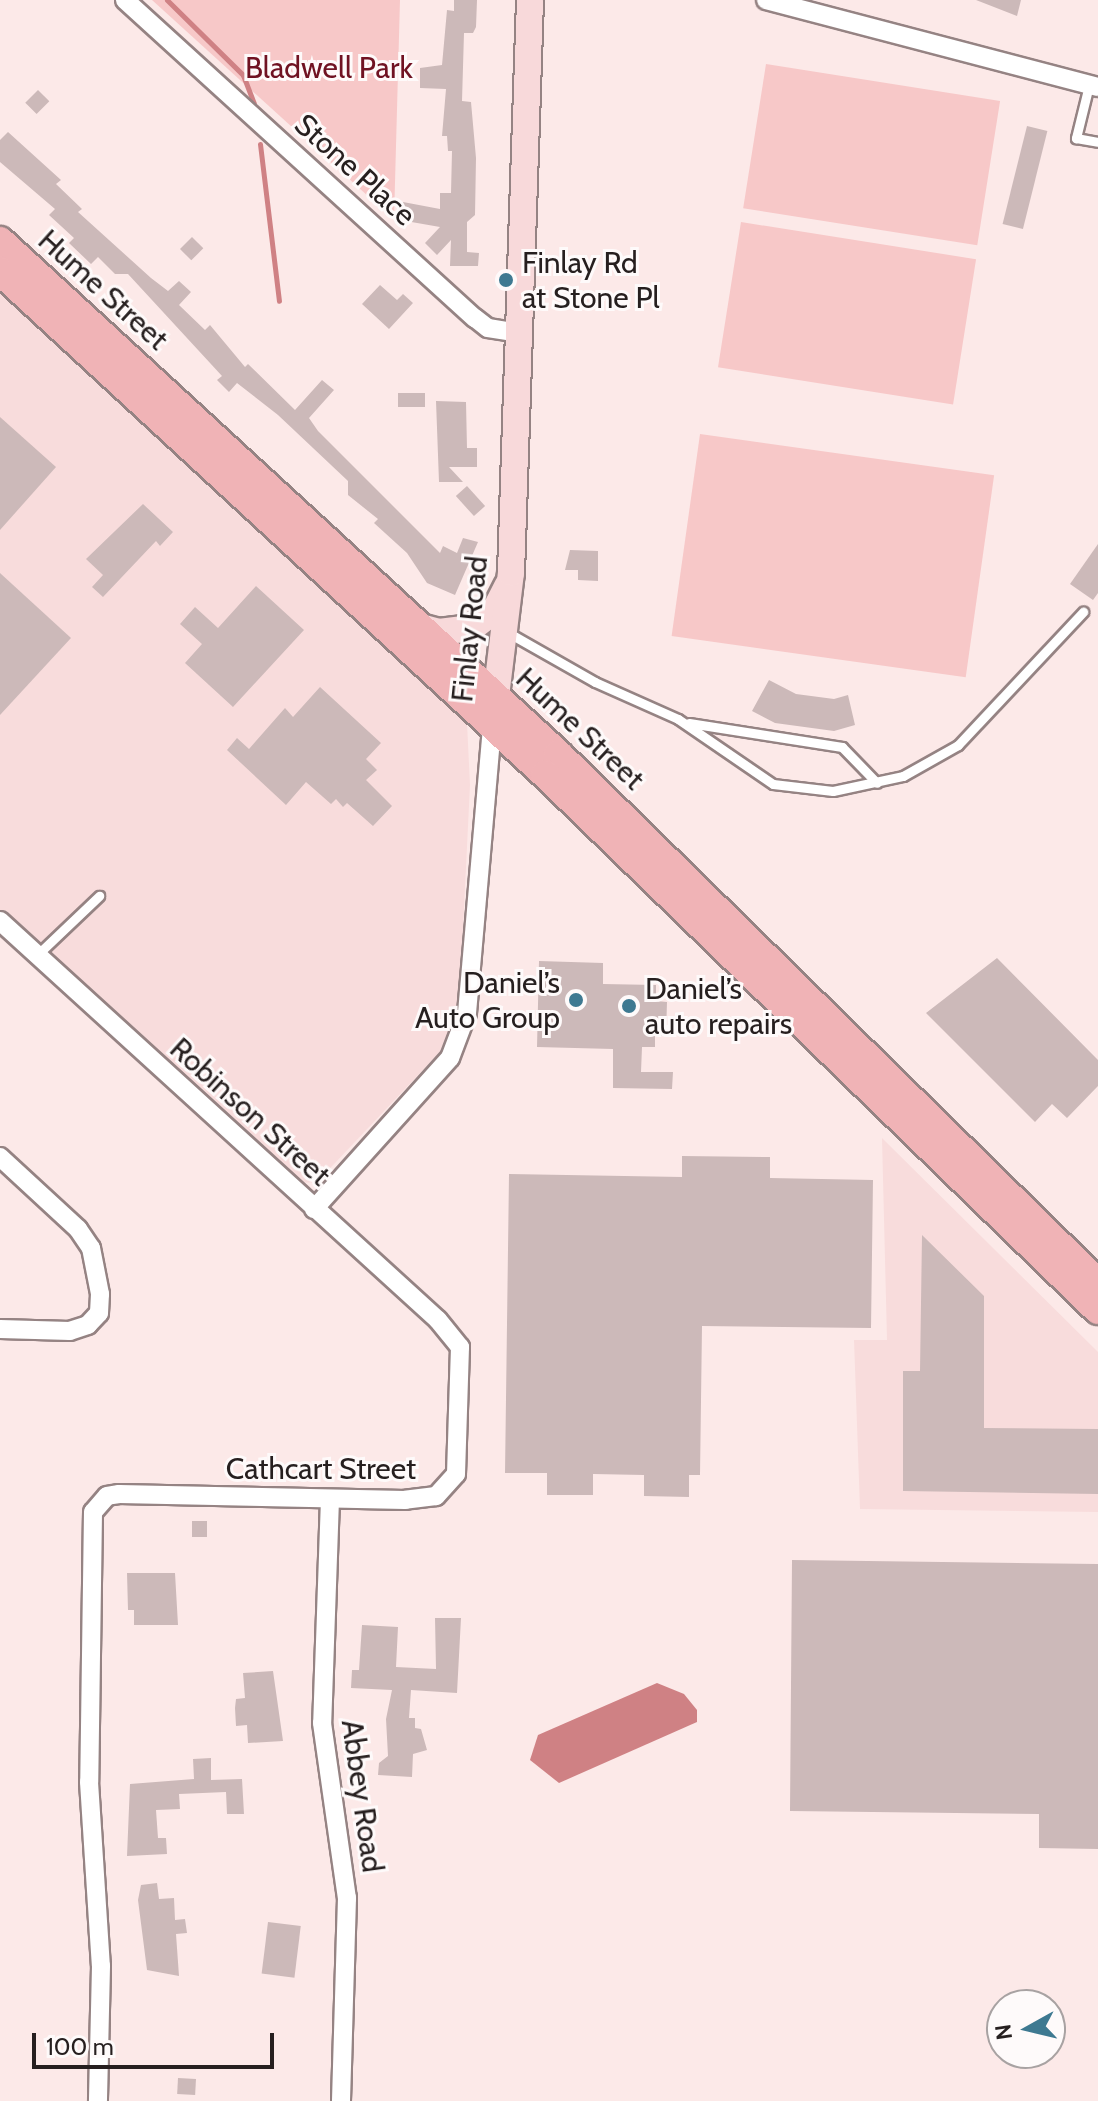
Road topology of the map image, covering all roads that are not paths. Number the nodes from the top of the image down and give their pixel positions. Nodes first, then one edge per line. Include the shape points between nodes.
1 (125, 0) edge
2 (530, 0) edge
3 (766, 0) edge
4 (1093, 86) edge
5 (1098, 142) edge
6 (0, 241) edge
7 (0, 271) edge
8 (519, 333) junction
9 (511, 573) junction
10 (1083, 612) dead end
11 (417, 626) junction
12 (507, 632) junction
13 (494, 711) junction
14 (682, 722) junction
15 (877, 783) junction
16 (99, 896) dead end
17 (0, 921) edge
18 (37, 955) junction
19 (0, 1157) edge
20 (314, 1209) junction
21 (1098, 1283) edge
22 (1098, 1310) edge
23 (0, 1329) edge
24 (460, 1347) joint
25 (330, 1499) junction
26 (98, 2101) edge
27 (341, 2101) edge

1 - 8 street, Stone Place via 475,318 488,328
2 - 8 street, Finlay Road
3 - 4 street
4 - 5 lane via 1076,138
6 - 11 main road, Hume Street
7 - 13 main road, Hume Street
8 - 9 street, Finlay Road
9 - 11 street via 495,610 472,628 439,632
9 - 12 street, Finlay Road
10 - 15 lane via 958,745 928,765
11 - 13 main road, Hume Street
12 - 13 street, Finlay Road
12 - 14 lane via 595,682
13 - 20 street, Finlay Road via 467,1013 450,1058
13 - 21 main road, Hume Street
13 - 22 main road, Hume Street
14 - 15 lane via 842,747
14 - 15 lane via 773,784 833,791
16 - 18 lane
17 - 18 street, Robinson Street
18 - 20 street, Robinson Street
19 - 23 street via 78,1229 91,1248 100,1294 99,1313 88,1325 70,1331
20 - 24 street, Robinson Street via 438,1320
24 - 25 street, Cathcart Street via 458,1458 449,1487 421,1500
25 - 26 street, Cathcart Street via 119,1494 99,1502 92,1523 89,1782 101,1966
25 - 27 street, Abbey Road via 322,1723 347,1898

